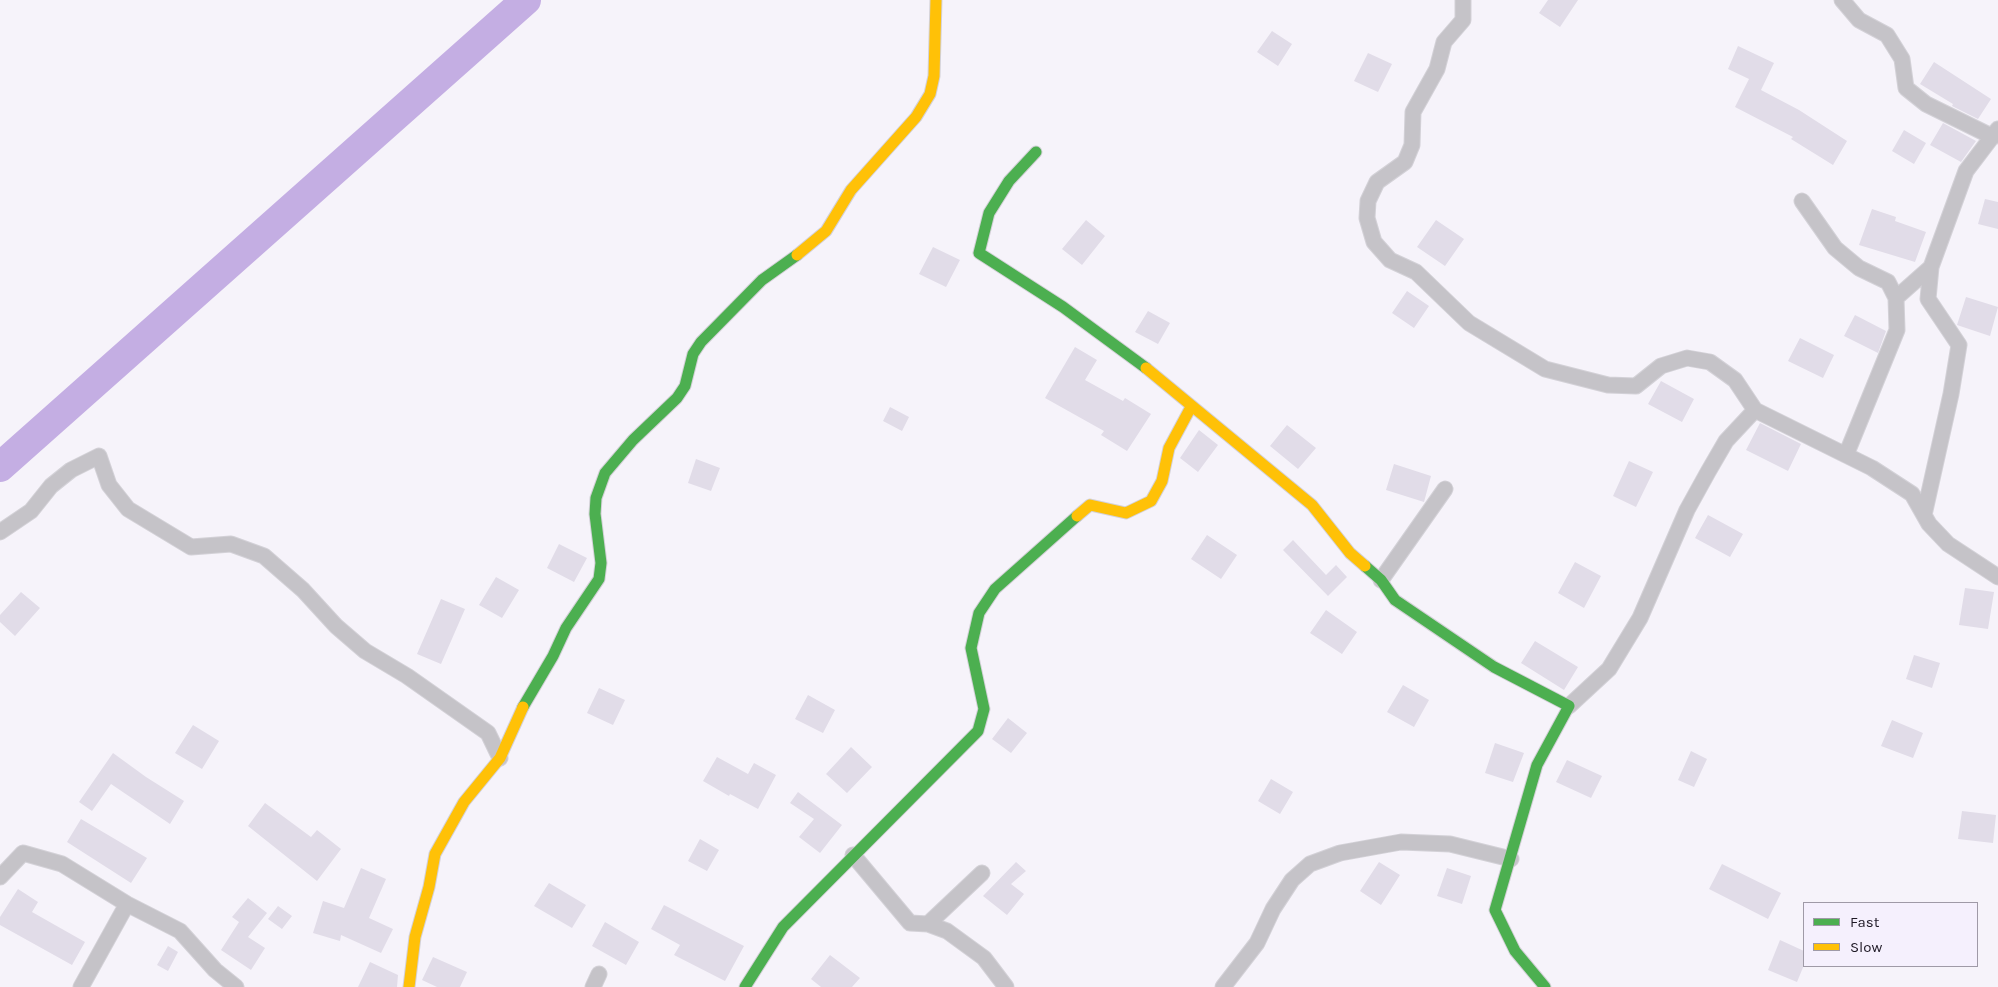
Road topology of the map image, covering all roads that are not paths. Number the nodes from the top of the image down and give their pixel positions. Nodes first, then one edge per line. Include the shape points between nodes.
1 (936, 0) edge
2 (1463, 0) edge
3 (1842, 0) edge
4 (1996, 133) edge
5 (1036, 152) dead end
6 (1802, 201) dead end
7 (1931, 267) junction
8 (1896, 298) junction
9 (1191, 407) junction
10 (1755, 410) junction
11 (1846, 455) junction
12 (1445, 490) dead end
13 (1924, 515) junction
14 (0, 532) edge
15 (1998, 577) edge
16 (1381, 580) junction
17 (1569, 706) junction
18 (500, 758) junction
19 (853, 855) junction
20 (1511, 859) junction
21 (982, 873) dead end
22 (0, 878) edge
23 (127, 904) junction
24 (928, 924) junction
25 (81, 987) edge
26 (236, 987) edge
27 (409, 987) edge
28 (745, 987) edge
29 (1006, 987) edge
30 (1223, 987) edge
31 (1545, 987) edge

1 - 18 street via 934,76 930,94 916,117 851,190 826,231 762,280 701,342 693,354 685,386 677,398 633,440 605,473 596,498 595,514 599,579 529,693
2 - 10 street via 1463,20 1444,42 1437,69 1412,112 1412,144 1405,162 1377,182 1368,201 1367,218 1374,242 1390,260 1416,272 1469,323 1545,370 1608,385 1636,386 1661,366 1687,358 1710,362 1734,380
3 - 4 street via 1859,20 1888,35 1902,59 1906,88 1926,104
4 - 7 street via 1966,172
5 - 9 street via 1009,181 989,212 979,253 1134,358
6 - 8 street via 1835,248 1859,268 1888,282
7 - 8 street
7 - 13 street via 1928,299 1959,345
8 - 11 street via 1897,330
9 - 16 street via 1312,505 1350,553
9 - 19 street via 1169,448 1162,482 1151,501 1126,513 1090,506 996,589 979,613 970,648 984,709 978,731
10 - 11 street
10 - 17 street via 1726,441 1708,472 1687,510 1640,618 1609,669
11 - 13 street via 1912,494
12 - 16 street
13 - 15 street via 1948,544
14 - 18 street via 31,511 51,486 70,470 99,456 109,484 128,509 191,547 231,544 264,556 365,650 488,733
16 - 17 street via 1395,600 1494,667
17 - 20 street via 1537,764
18 - 27 street via 464,802 435,854 415,937
19 - 24 street via 910,923
19 - 28 street via 783,927
20 - 30 street via 1450,844 1401,842 1340,854 1310,864 1292,880 1272,909 1258,943
20 - 31 street via 1495,910 1515,952
21 - 24 street
22 - 23 street via 23,853 62,864
23 - 25 street
23 - 26 street via 180,931 215,970
24 - 29 street via 947,931 984,958

